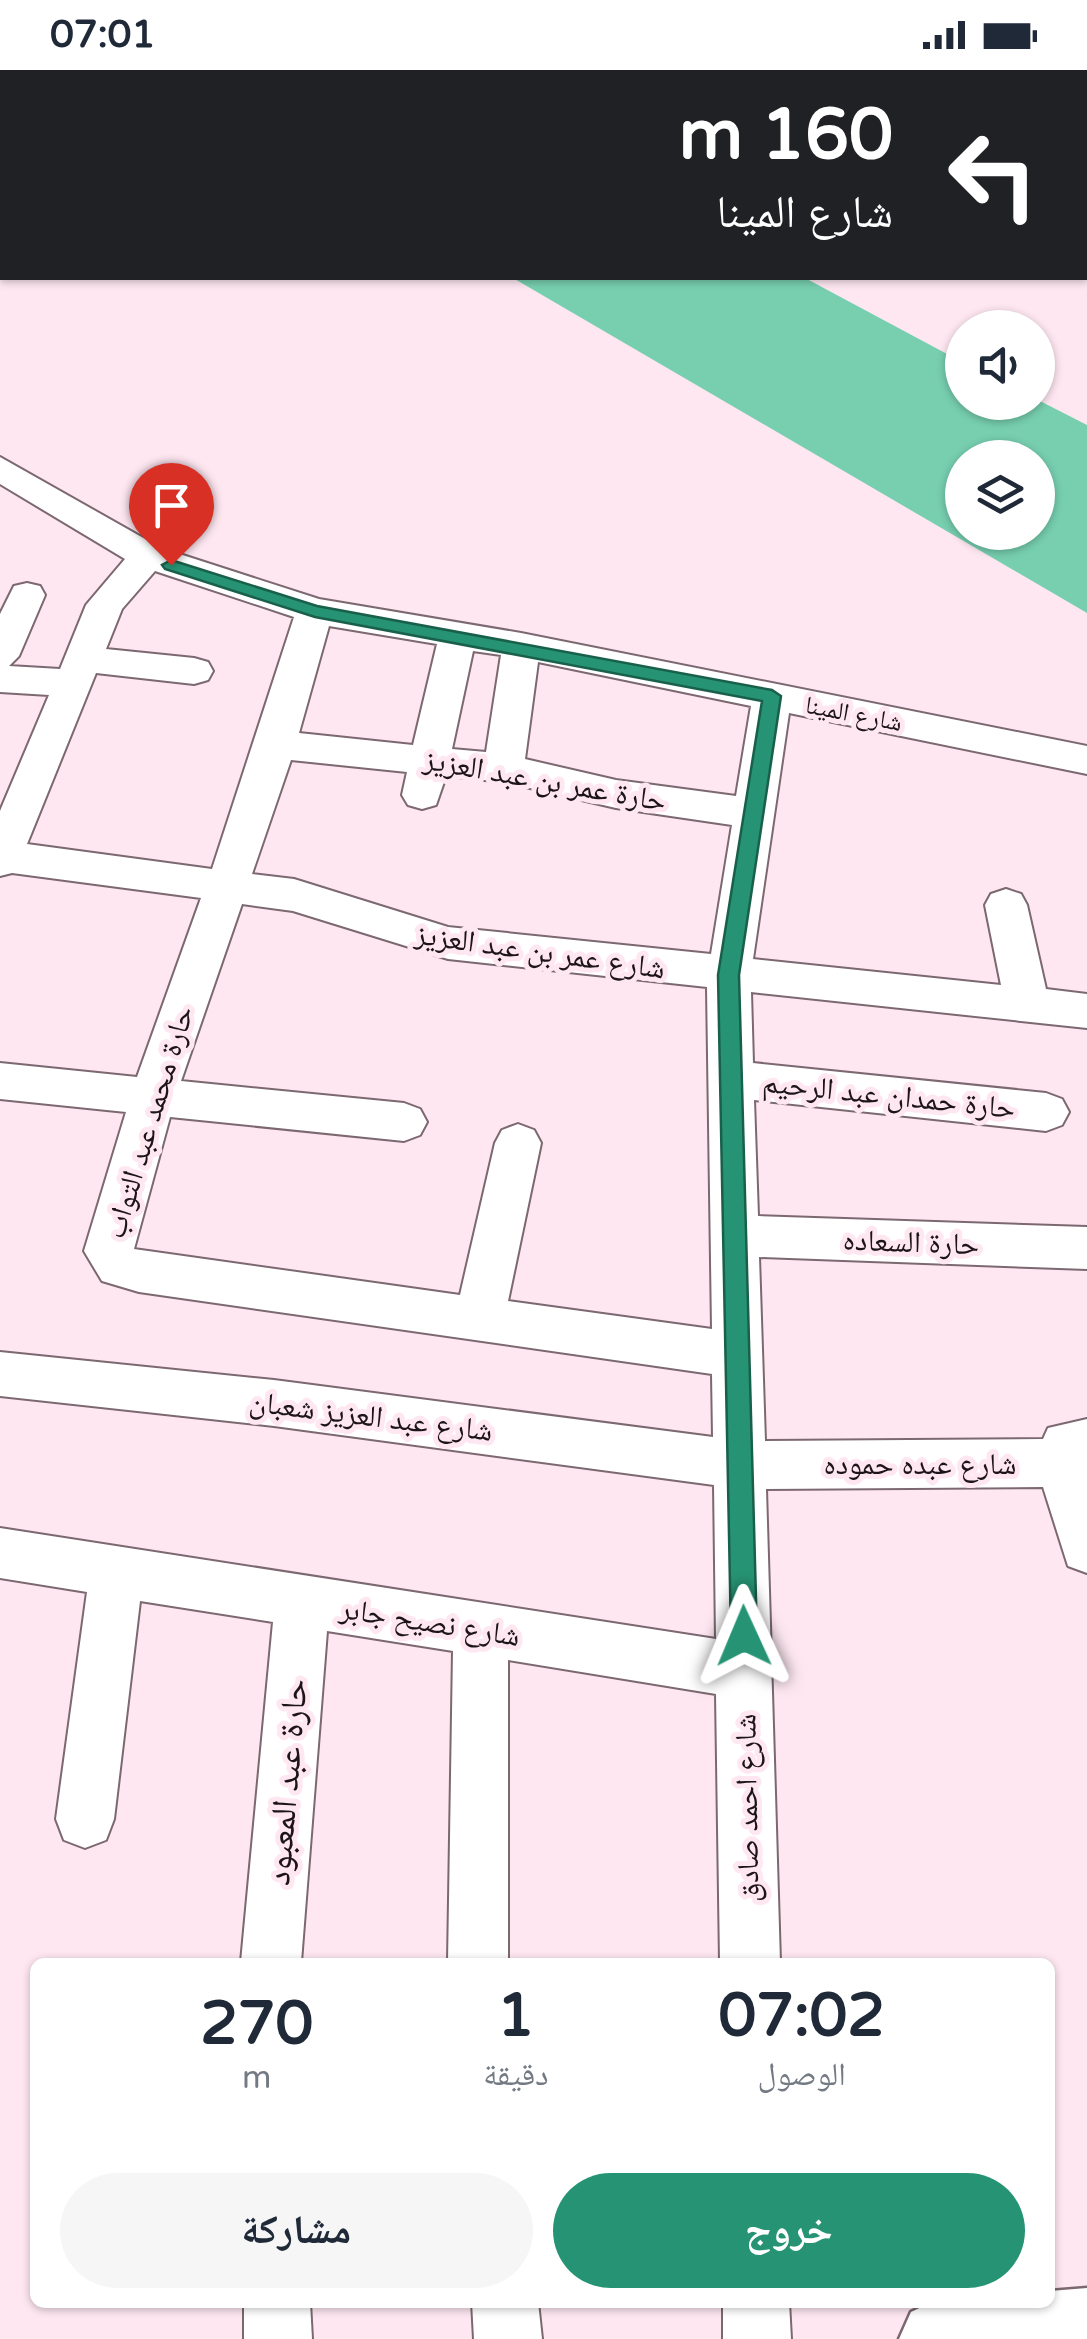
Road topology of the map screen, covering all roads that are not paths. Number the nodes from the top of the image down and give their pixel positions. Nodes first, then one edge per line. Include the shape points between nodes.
1 (0, 468) edge
2 (148, 556) junction
3 (27, 595) dead end
4 (315, 611) junction
5 (458, 635) junction
6 (521, 646) junction
7 (0, 656) edge
8 (79, 671) junction
9 (194, 671) dead end
10 (0, 679) edge
11 (772, 696) junction
12 (276, 745) junction
13 (1085, 764) edge
14 (504, 768) junction
15 (426, 777) junction
16 (754, 813) junction
17 (1, 858) edge
18 (228, 885) junction
19 (1006, 905) dead end
20 (729, 975) junction
21 (1027, 1005) junction
22 (1087, 1013) edge
23 (732, 1079) junction
24 (0, 1081) edge
25 (153, 1097) junction
26 (1046, 1112) dead end
27 (404, 1122) dead end
28 (518, 1143) dead end
29 (734, 1236) junction
30 (1087, 1248) edge
31 (479, 1319) junction
32 (738, 1355) junction
33 (0, 1374) edge
34 (1074, 1451) edge
35 (741, 1465) junction
36 (1087, 1548) edge
37 (0, 1552) edge
38 (117, 1570) junction
39 (302, 1601) junction
40 (480, 1632) junction
41 (744, 1670) junction
42 (85, 1820) dead end
43 (271, 1958) edge
44 (478, 1958) edge
45 (750, 1958) edge
46 (277, 2308) edge
47 (505, 2308) edge
48 (756, 2308) edge
49 (1087, 2327) edge
50 (278, 2339) edge
51 (508, 2339) edge
52 (757, 2339) edge
53 (938, 2339) edge

1 - 2 street, شارع المينا
2 - 4 street, شارع المينا
2 - 8 street via 104,605
3 - 7 street
4 - 5 street, شارع المينا
4 - 12 street, حارة محمد عبد التواب
5 - 6 street, شارع المينا
5 - 15 street
6 - 11 street, شارع المينا
6 - 14 street
8 - 9 street
8 - 10 street
8 - 17 street
11 - 13 street, شارع المينا
11 - 16 street, شارع احمد صادق
12 - 15 street, حارة عمر بن عبد العزيز
12 - 18 street, حارة محمد عبد التواب
14 - 15 street, حارة عمر بن عبد العزيز
14 - 16 street, حارة عمر بن عبد العزيز via 616,794
16 - 20 street, شارع احمد صادق
17 - 18 street, شارع عمر بن عبد العزيز
18 - 20 street, شارع عمر بن عبد العزيز via 323,901 423,938
18 - 25 street, حارة محمد عبد التواب
19 - 21 street
20 - 21 street, شارع عمر بن عبد العزيز
20 - 23 street, شارع احمد صادق
21 - 22 street, شارع عمر بن عبد العزيز
23 - 26 street, حارة حمدان عبد الرحيم
23 - 29 street, شارع احمد صادق
24 - 25 street
25 - 27 street
25 - 31 street, حارة محمد عبد التواب via 111,1233 108,1251 120,1266
28 - 31 street
29 - 30 street, حارة السعاده
29 - 32 street, شارع احمد صادق
31 - 32 street, حارة محمد عبد التواب
32 - 35 street, شارع احمد صادق
33 - 35 street, شارع عبد العزيز شعبان
34 - 35 street, شارع عبده حموده
34 - 36 street
35 - 41 street, شارع احمد صادق
37 - 38 street, شارع نصيح جابر
38 - 39 street, شارع نصيح جابر
38 - 42 street
39 - 40 street, شارع نصيح جابر
39 - 43 street, حارة عبد المعبود
40 - 41 street, شارع نصيح جابر
40 - 44 street
41 - 45 street, شارع احمد صادق
46 - 50 street
47 - 51 street
48 - 52 street
49 - 53 highway

